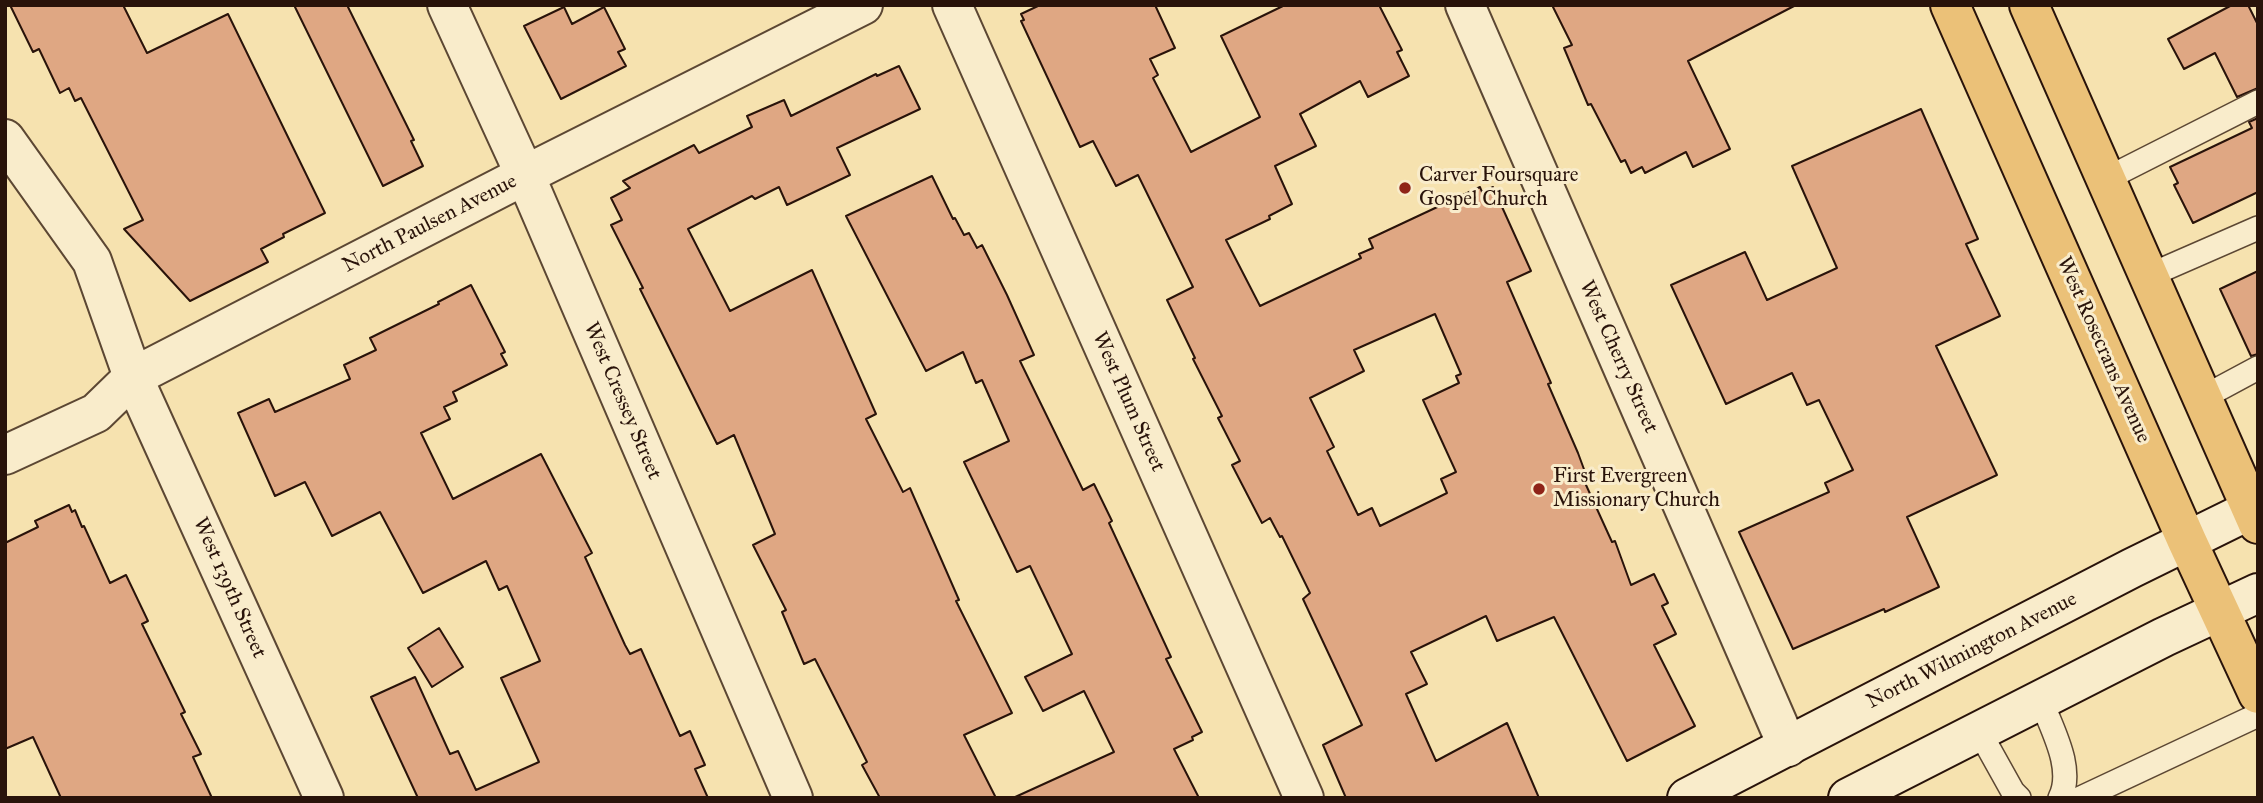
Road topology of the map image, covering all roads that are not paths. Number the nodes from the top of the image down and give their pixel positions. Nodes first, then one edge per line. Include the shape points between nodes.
1 (447, 5) edge
2 (863, 5) edge
3 (952, 5) edge
4 (1465, 5) edge
5 (1950, 5) edge
6 (2029, 5) edge
7 (2258, 102) edge
8 (5, 139) edge
9 (525, 175) junction
10 (2106, 179) junction
11 (2258, 228) edge
12 (2148, 276) junction
13 (2258, 368) edge
14 (133, 377) junction
15 (2202, 398) junction
16 (5, 456) edge
17 (2255, 513) edge
18 (2187, 541) junction
19 (2258, 593) edge
20 (2220, 611) junction
21 (2258, 694) edge
22 (2041, 699) junction
23 (2258, 715) edge
24 (1979, 731) junction
25 (1788, 747) junction
26 (324, 798) edge
27 (793, 798) edge
28 (1304, 798) edge
29 (1687, 798) edge
30 (1849, 798) edge
31 (2019, 798) edge
32 (2060, 798) edge
33 (2081, 798) edge

1 - 9 street, West Cressey Street
2 - 9 street, North Paulsen Avenue
3 - 28 street, West Plum Street
4 - 25 street, West Cherry Street
5 - 18 main road, West Rosecrans Avenue
6 - 10 main road
7 - 10 lane
8 - 14 street, West 139th Street via 92,261
9 - 14 street, North Paulsen Avenue
9 - 27 street, West Cressey Street
10 - 12 main road
11 - 12 lane
12 - 15 main road
13 - 15 lane
14 - 16 street, North Paulsen Avenue via 96,413
14 - 26 street, West 139th Street
15 - 17 main road
17 - 18 street, North Wilmington Avenue
18 - 20 main road, West Rosecrans Avenue
18 - 25 street, North Wilmington Avenue
19 - 20 street
20 - 21 main road, West Rosecrans Avenue
20 - 22 street
22 - 24 street
22 - 32 lane via 2064,763 2065,788
23 - 33 lane
24 - 30 street
24 - 31 lane
25 - 29 street, North Wilmington Avenue

